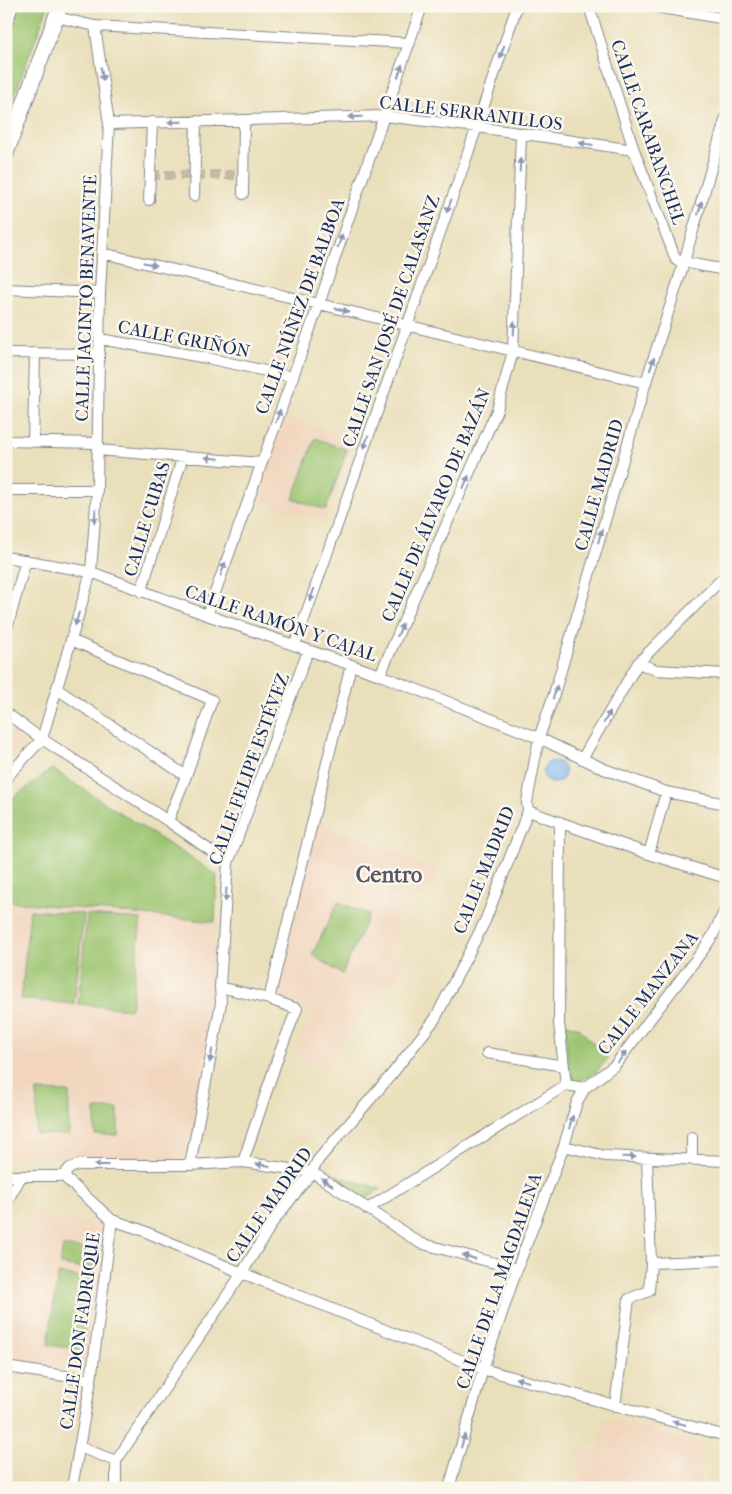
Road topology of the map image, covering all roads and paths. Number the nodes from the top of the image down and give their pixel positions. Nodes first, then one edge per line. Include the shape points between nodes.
1 (10, 6) edge
2 (422, 6) edge
3 (518, 6) edge
4 (589, 6) edge
5 (650, 6) edge
6 (58, 12) edge
7 (6, 19) edge
8 (726, 19) edge
9 (95, 26) junction
10 (410, 44) junction
11 (384, 116) junction
12 (726, 117) edge
13 (244, 120) junction
14 (196, 121) junction
15 (152, 122) junction
16 (109, 124) junction
17 (477, 128) junction
18 (521, 135) junction
19 (634, 150) junction
20 (6, 153) edge
21 (244, 194) dead end
22 (194, 196) dead end
23 (149, 200) dead end
24 (102, 253) junction
25 (684, 262) junction
26 (726, 270) edge
27 (6, 289) edge
28 (100, 293) junction
29 (319, 304) junction
30 (406, 326) junction
31 (100, 339) junction
32 (513, 351) junction
33 (6, 353) edge
34 (34, 353) junction
35 (100, 354) junction
36 (293, 377) junction
37 (646, 383) junction
38 (6, 441) edge
39 (33, 442) junction
40 (97, 446) junction
41 (183, 456) junction
42 (261, 463) junction
43 (6, 490) edge
44 (97, 490) junction
45 (6, 557) edge
46 (26, 560) junction
47 (91, 572) junction
48 (726, 575) edge
49 (141, 592) junction
50 (207, 616) junction
51 (6, 632) edge
52 (71, 640) junction
53 (295, 646) junction
54 (308, 651) junction
55 (638, 663) junction
56 (351, 665) junction
57 (726, 674) edge
58 (380, 675) junction
59 (57, 690) junction
60 (6, 713) edge
61 (539, 738) junction
62 (42, 739) junction
63 (582, 759) junction
64 (186, 776) junction
65 (6, 778) edge
66 (666, 792) junction
67 (726, 804) edge
68 (528, 811) junction
69 (168, 821) junction
70 (560, 822) junction
71 (649, 854) junction
72 (228, 863) junction
73 (726, 878) edge
74 (726, 908) edge
75 (220, 987) junction
76 (269, 999) junction
77 (487, 1053) dead end
78 (564, 1066) junction
79 (566, 1085) junction
80 (585, 1088) junction
81 (692, 1137) dead end
82 (564, 1146) junction
83 (647, 1158) junction
84 (692, 1159) junction
85 (726, 1161) edge
86 (242, 1162) junction
87 (190, 1166) junction
88 (312, 1172) junction
89 (6, 1176) edge
90 (63, 1176) junction
91 (21, 1177) junction
92 (6, 1203) edge
93 (367, 1209) junction
94 (112, 1220) junction
95 (726, 1260) edge
96 (651, 1263) junction
97 (516, 1269) junction
98 (242, 1274) junction
99 (6, 1367) edge
100 (483, 1369) junction
101 (91, 1380) junction
102 (615, 1406) junction
103 (726, 1436) edge
104 (79, 1447) junction
105 (116, 1461) junction
106 (72, 1488) edge
107 (116, 1488) edge
108 (449, 1488) edge

1 - 7 street
2 - 10 street, CALLE NÚÑEZ DE BALBOA
3 -> 17 street, CALLE SAN JOSÉ DE CALASANZ
4 - 19 street, CALLE CARABANCHEL
5 - 8 street
6 - 9 street
6 - 20 street
9 - 10 street
9 -> 16 street, CALLE JACINTO BENAVENTE
11 -> 10 street, CALLE NÚÑEZ DE BALBOA
11 -> 13 street, CALLE SERRANILLOS
11 - 17 street, CALLE SERRANILLOS
29 -> 11 street, CALLE NÚÑEZ DE BALBOA
25 -> 12 street, CALLE MADRID
13 - 14 street, CALLE SERRANILLOS
13 - 21 street
14 -> 15 street, CALLE SERRANILLOS
14 - 22 street
15 - 16 street, CALLE SERRANILLOS
15 - 23 street
16 - 24 street, CALLE JACINTO BENAVENTE
17 - 18 street, CALLE SERRANILLOS
17 -> 30 street, CALLE SAN JOSÉ DE CALASANZ
19 -> 18 street, CALLE SERRANILLOS
32 -> 18 street, CALLE DE ÁLVARO DE BAZÁN
19 - 25 street, CALLE CARABANCHEL via 676,260
24 - 28 street, CALLE JACINTO BENAVENTE
24 -> 29 street
25 - 26 street
37 -> 25 street, CALLE MADRID
27 - 28 street
28 - 31 street, CALLE JACINTO BENAVENTE
29 -> 30 street
29 - 36 street, CALLE NÚÑEZ DE BALBOA
30 - 32 street
30 -> 53 street, CALLE SAN JOSÉ DE CALASANZ
31 - 35 street, CALLE JACINTO BENAVENTE
31 - 36 street, CALLE GRIÑÓN
32 - 37 street
58 -> 32 street, CALLE DE ÁLVARO DE BAZÁN via 497,410
33 - 34 street
34 - 35 street
34 - 39 street
35 - 40 street, CALLE JACINTO BENAVENTE
42 -> 36 street, CALLE NÚÑEZ DE BALBOA
61 -> 37 street, CALLE MADRID
38 - 39 street
39 - 40 street
40 - 41 street
40 - 44 street, CALLE JACINTO BENAVENTE
42 -> 41 street
41 - 49 street, CALLE CUBAS
50 -> 42 street, CALLE NÚÑEZ DE BALBOA
43 - 44 street
44 -> 47 street, CALLE JACINTO BENAVENTE
45 - 46 street, CALLE RAMÓN Y CAJAL
46 - 47 street, CALLE RAMÓN Y CAJAL
46 - 51 street
47 - 49 street, CALLE RAMÓN Y CAJAL
47 -> 52 street, CALLE JACINTO BENAVENTE
48 - 55 street
49 - 50 street, CALLE RAMÓN Y CAJAL
50 - 53 street, CALLE RAMÓN Y CAJAL
52 - 59 street, CALLE JACINTO BENAVENTE
52 - 64 street via 212,700
53 - 54 street, CALLE RAMÓN Y CAJAL
54 - 56 street, CALLE RAMÓN Y CAJAL
54 - 72 street, CALLE FELIPE ESTÉVEZ
55 - 57 street via 656,670
63 -> 55 street
56 - 58 street, CALLE RAMÓN Y CAJAL
56 - 76 street
58 - 61 street, CALLE RAMÓN Y CAJAL
59 - 62 street, CALLE JACINTO BENAVENTE
59 - 64 street
60 - 62 street
61 - 63 street, CALLE RAMÓN Y CAJAL
61 - 68 street, CALLE MADRID
62 - 65 street
62 - 69 street
63 - 66 street, CALLE RAMÓN Y CAJAL
64 - 69 street
66 - 67 street, CALLE RAMÓN Y CAJAL
66 - 71 street
68 - 70 street
68 - 88 street, CALLE MADRID via 484,921 435,1018 318,1160
69 - 72 street
70 - 71 street
70 - 78 street via 559,1023
71 - 73 street
72 -> 75 street, CALLE FELIPE ESTÉVEZ
80 -> 74 street, CALLE MANZANA via 615,1065 700,954
75 - 76 street
75 -> 87 street, CALLE FELIPE ESTÉVEZ via 221,1003
76 - 86 street via 297,1009 278,1054
77 - 78 street
78 - 79 street
79 - 80 street
79 - 93 street
82 -> 80 street, CALLE DE LA MAGDALENA via 577,1102
81 - 84 street
82 -> 83 street via 605,1156
82 - 97 street, CALLE DE LA MAGDALENA
83 - 84 street
83 - 96 street
84 - 85 street
86 - 87 street
88 -> 86 street
87 -> 90 street via 78,1165
93 -> 88 street
88 - 98 street, CALLE MADRID via 273,1222
89 - 91 street
90 - 91 street
90 - 94 street
91 - 92 street
97 -> 93 street via 420,1243
94 - 98 street
94 - 101 street, CALLE DON FADRIQUE
95 - 96 street
96 - 102 street via 649,1291 629,1299
97 - 100 street, CALLE DE LA MAGDALENA
98 - 100 street
98 - 105 street, CALLE MADRID
99 - 101 street
102 -> 100 street
108 -> 100 street, CALLE DE LA MAGDALENA
101 - 104 street, CALLE DON FADRIQUE
103 -> 102 street
104 - 105 street
104 - 106 street, CALLE DON FADRIQUE
105 - 107 street

